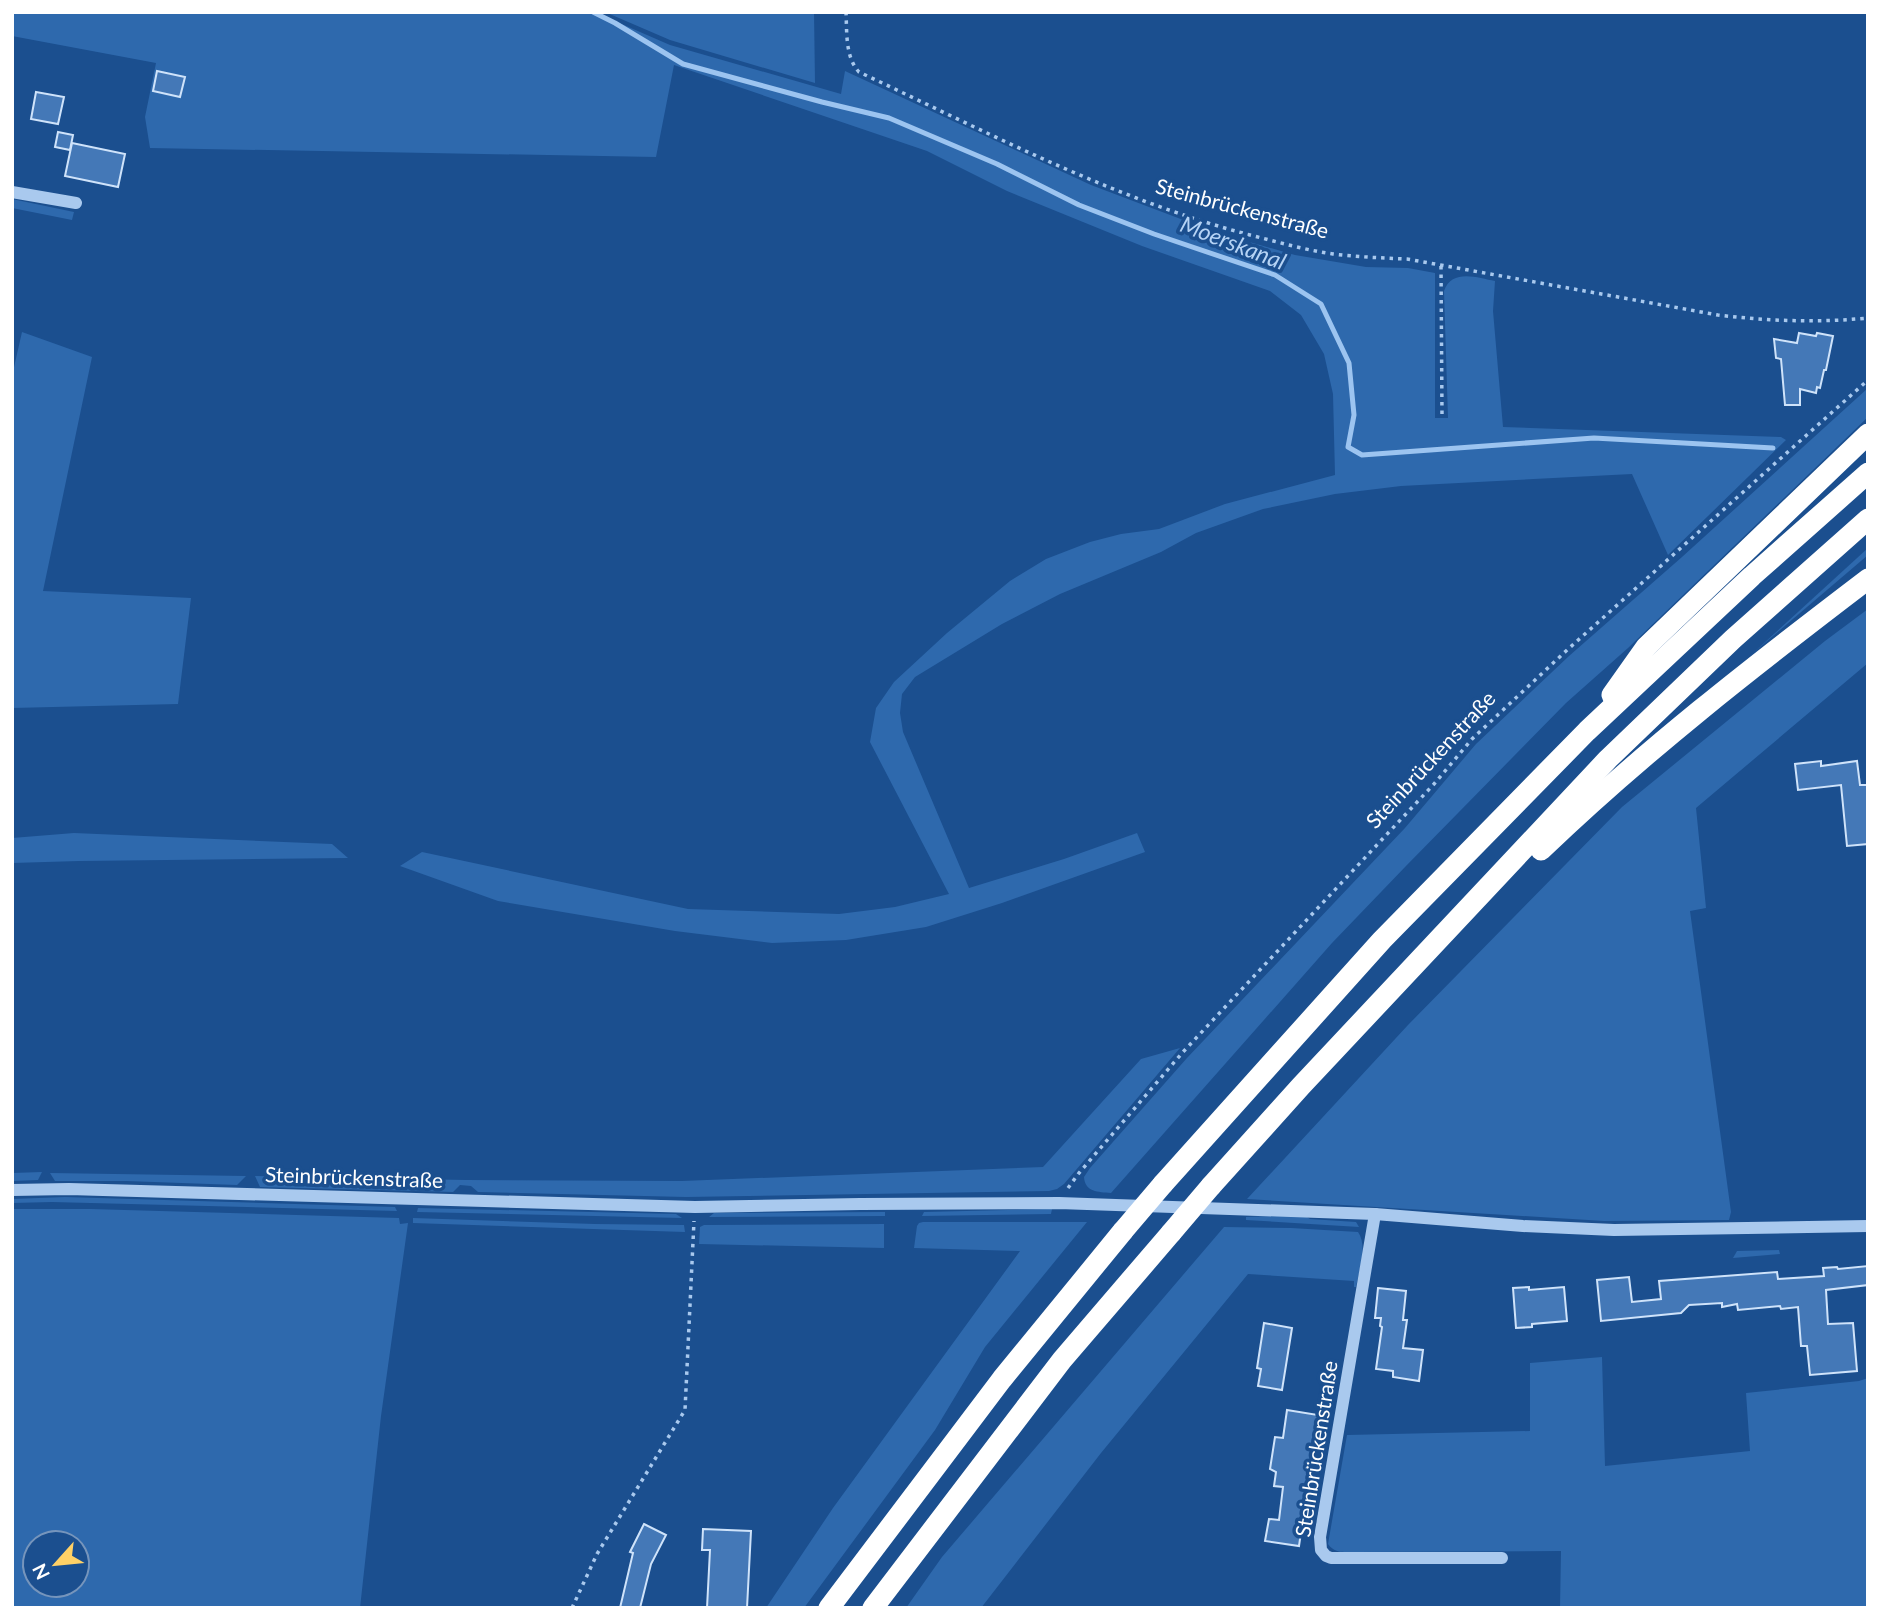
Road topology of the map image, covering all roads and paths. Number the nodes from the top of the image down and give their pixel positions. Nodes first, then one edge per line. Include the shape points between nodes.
1 (846, 12) edge
2 (12, 192) edge
3 (76, 204) dead end
4 (1441, 266) junction
5 (1868, 317) edge
6 (1868, 380) edge
7 (1443, 415) dead end
8 (1868, 434) edge
9 (1868, 473) edge
10 (1868, 519) edge
11 (1868, 568) edge
12 (1868, 579) edge
13 (1797, 633) junction
14 (1587, 731) junction
15 (1451, 927) junction
16 (12, 1191) edge
17 (1059, 1203) junction
18 (695, 1207) junction
19 (1375, 1214) junction
20 (1868, 1227) edge
21 (1502, 1558) dead end
22 (572, 1608) edge
23 (830, 1608) edge
24 (873, 1608) edge

1 - 4 path, Steinbrückenstraße via 850,58 859,72 1092,181 1216,226 1295,247
2 - 3 street
4 - 5 path, Steinbrückenstraße via 1718,315 1804,321
4 - 7 path
6 - 17 path, Steinbrückenstraße via 1472,739 1183,1052 1079,1173
8 - 14 highway via 1646,647
9 - 14 highway
10 - 15 highway via 1608,759
11 - 13 highway
12 - 13 highway
13 - 15 highway via 1603,792 1493,896
14 - 23 highway, bridge via 1382,940 1163,1184 1002,1380
15 - 24 highway, bridge via 1211,1186 1062,1360
16 - 18 street, Steinbrückenstraße
17 - 18 street, Steinbrückenstraße
17 - 19 street, Steinbrückenstraße
18 - 22 path via 685,1410 597,1555
19 - 20 street, Steinbrückenstraße via 1614,1230
19 - 21 street, Steinbrückenstraße via 1321,1550 1326,1556 1343,1559

